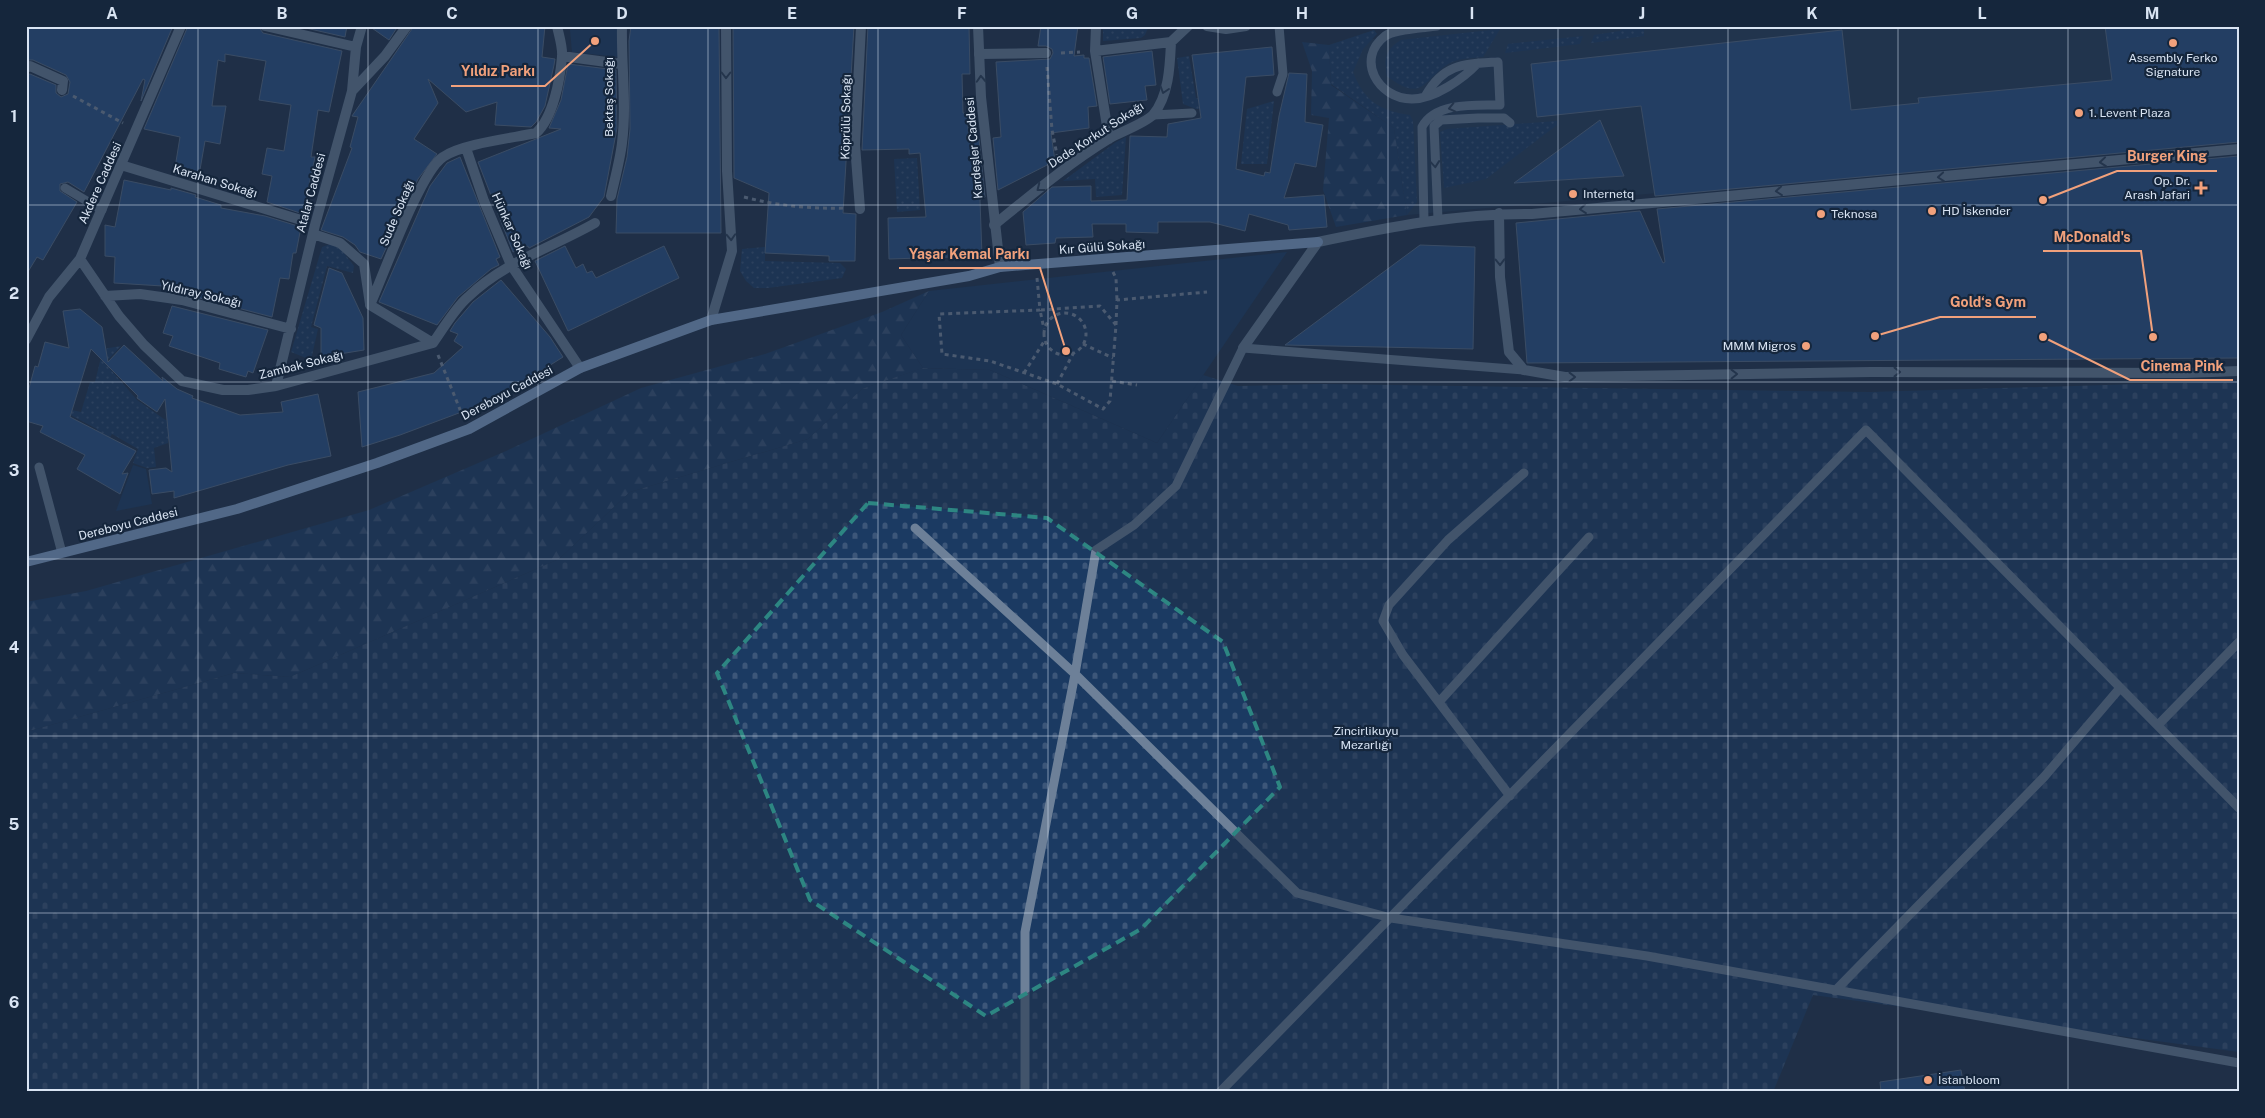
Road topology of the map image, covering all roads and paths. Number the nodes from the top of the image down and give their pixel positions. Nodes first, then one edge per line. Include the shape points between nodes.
1 (181, 26) edge
2 (265, 26) edge
3 (362, 26) edge
4 (407, 26) edge
5 (557, 26) edge
6 (622, 26) edge
7 (726, 26) edge
8 (862, 26) edge
9 (978, 26) edge
10 (1096, 26) edge
11 (1188, 26) edge
12 (1207, 26) edge
13 (1246, 26) edge
14 (1278, 26) edge
15 (1437, 26) edge
16 (1171, 42) junction
17 (356, 47) junction
18 (1095, 51) junction
19 (979, 54) junction
20 (562, 56) junction
21 (1046, 57) junction
22 (621, 64) junction
23 (26, 68) edge
24 (62, 90) joint
25 (352, 91) junction
26 (1277, 92) dead end
27 (1192, 113) dead end
28 (1153, 115) junction
29 (1510, 123) dead end
30 (137, 130) junction
31 (1109, 139) junction
32 (466, 148) junction
33 (2239, 149) edge
34 (121, 165) junction
35 (1061, 173) junction
36 (65, 188) dead end
37 (611, 196) dead end
38 (762, 202) dead end
39 (860, 209) joint
40 (102, 210) junction
41 (1499, 213) junction
42 (1438, 219) junction
43 (301, 220) dead end
44 (1424, 221) junction
45 (595, 223) dead end
46 (994, 225) junction
47 (313, 234) junction
48 (1318, 242) junction
49 (80, 260) junction
50 (1036, 264) junction
51 (512, 265) junction
52 (1000, 267) junction
53 (1116, 278) dead end
54 (1206, 292) dead end
55 (105, 296) junction
56 (1117, 300) junction
57 (370, 305) junction
58 (1040, 310) junction
59 (711, 320) junction
60 (1116, 325) junction
61 (1044, 328) junction
62 (290, 329) junction
63 (26, 340) edge
64 (1045, 340) junction
65 (433, 343) junction
66 (1083, 344) junction
67 (1243, 348) junction
68 (1074, 352) junction
69 (1113, 358) junction
70 (580, 368) junction
71 (1524, 370) junction
72 (2239, 371) edge
73 (1024, 373) junction
74 (1112, 381) junction
75 (1057, 384) junction
76 (1137, 385) dead end
77 (276, 386) junction
78 (469, 429) junction
79 (39, 467) dead end
80 (1524, 473) dead end
81 (915, 528) dead end
82 (1589, 537) dead end
83 (62, 553) junction
84 (26, 562) edge
85 (2239, 642) edge
86 (1075, 674) junction
87 (2120, 688) junction
88 (1438, 702) junction
89 (2158, 725) junction
90 (1510, 796) junction
91 (2239, 808) edge
92 (1391, 918) junction
93 (1835, 991) junction
94 (2239, 1064) edge
95 (1025, 1092) edge
96 (1220, 1092) edge

1 - 30 street, Akdere Caddesi
2 - 17 street
3 - 17 street
4 - 25 street, Atalar Caddesi via 385,56
5 - 20 street
6 - 22 street, Bektaş Sokağı
7 -> 59 street via 727,171 732,251
8 - 39 street, Köprülü Sokağı via 855,145
9 - 19 street, Kardeşler Caddesi
10 - 18 street
11 - 16 street
12 - 13 street via 1226,29
14 - 26 lane via 1283,74
15 -> 44 lane via 1386,35 1370,56 1377,83 1389,94 1414,100 1426,95 1437,78 1462,64 1498,62 1500,105 1460,106 1444,110 1425,121 1422,127
16 - 18 street
16 -> 28 street, Dede Korkut Sokağı via 1165,91
17 - 25 street
18 - 21 path
18 - 31 street
19 - 21 street
46 -> 19 street, Kardeşler Caddesi
20 - 22 street
20 - 32 street, Sude Sokağı via 550,116 536,133
21 - 35 path via 1052,130
22 - 37 street, Bektaş Sokağı via 624,81 622,142
23 - 24 street via 30,66 63,81
24 - 30 path
25 - 47 street, Atalar Caddesi
27 - 28 lane
28 - 31 street, Dede Korkut Sokağı
29 -> 42 lane via 1504,118 1483,118 1441,120 1434,126
30 - 34 street, Akdere Caddesi
31 - 35 street, Dede Korkut Sokağı
32 - 51 street, Hünkar Sokağı via 484,201
32 - 57 street, Sude Sokağı via 442,157 420,187
33 -> 41 street via 1532,214
34 - 40 street, Akdere Caddesi
34 - 43 street, Karahan Sokağı
35 -> 46 street, Dede Korkut Sokağı
36 - 40 lane
38 - 39 path via 810,209
40 - 49 street, Akdere Caddesi
41 - 42 street
41 -> 71 street via 1500,277 1509,352
42 - 44 street
44 - 48 street
45 - 51 street
46 - 52 street, Kardeşler Caddesi
47 - 57 street via 340,243 364,264
47 - 62 street, Atalar Caddesi
48 - 50 main road, Kır Gülü Sokağı
48 - 67 street
49 - 55 street, Zambak Sokağı
49 - 63 street, Akdere Caddesi via 49,297
50 - 52 main road, Kır Gülü Sokağı
50 - 58 path
51 - 65 street via 468,297
51 - 70 street, Hünkar Sokağı
52 - 59 main road, Kır Gülü Sokağı via 969,276
53 - 56 path
54 - 56 path
55 - 62 street, Yıldıray Sokağı via 140,294 182,300
55 - 77 street, Zambak Sokağı via 144,345 182,381 222,390
56 - 60 path
57 - 65 street
58 - 60 path via 1100,306
58 - 61 path
58 - 73 path via 939,314 942,354 990,361
59 - 70 main road, Dereboyu Caddesi
60 - 69 path
61 - 64 path
61 - 66 path via 1050,318 1061,313 1073,314 1082,322 1086,333
62 - 77 street, Atalar Caddesi
64 - 68 path via 1052,350 1063,354
64 - 73 path
65 - 77 street, Zambak Sokağı
65 - 78 path
66 - 68 path
66 - 69 path
67 - 71 lane
67 - 86 lane via 1176,486 1134,525 1096,550
68 - 75 path
69 - 74 path
70 - 78 main road, Dereboyu Caddesi
71 -> 72 street via 1565,377
73 - 75 path
74 - 75 path via 1110,401 1103,409
74 - 76 path
78 - 83 main road, Dereboyu Caddesi via 237,509
79 - 83 lane
80 - 88 lane via 1448,540 1389,605 1384,621 1403,655
81 - 86 lane
82 - 88 lane
83 - 84 main road, Dereboyu Caddesi
85 - 89 lane
86 - 92 lane via 1297,893
86 - 95 lane via 1025,932
87 - 89 lane
87 - 90 lane via 1866,430
87 - 93 lane via 2044,777
88 - 90 lane
89 - 91 lane
90 - 92 lane
92 - 93 lane via 1647,956
92 - 96 lane
93 - 94 lane

